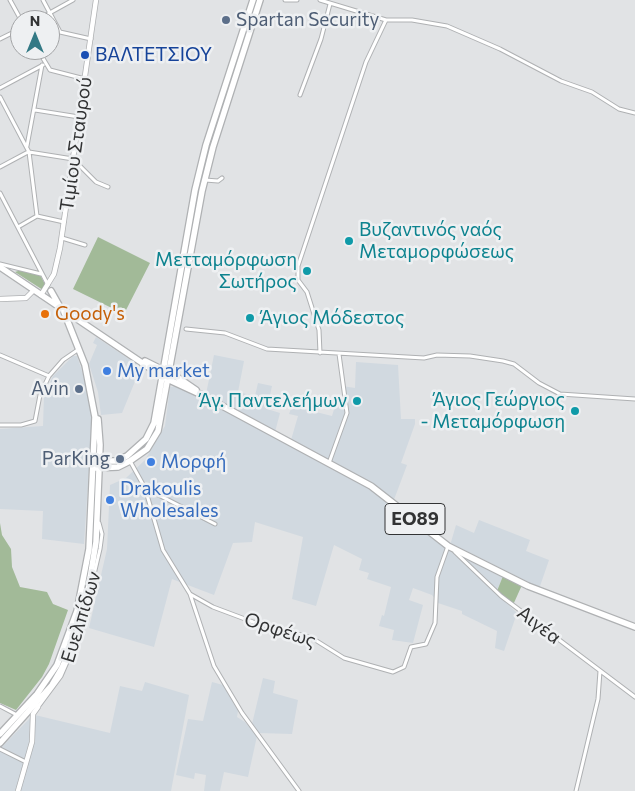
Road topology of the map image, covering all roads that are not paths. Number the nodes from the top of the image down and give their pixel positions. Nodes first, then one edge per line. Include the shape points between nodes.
1 (72, 0) edge
2 (96, 0) edge
3 (253, 0) edge
4 (260, 0) edge
5 (265, 0) edge
6 (285, 0) edge
7 (297, 0) edge
8 (320, 0) edge
9 (330, 4) junction
10 (55, 10) edge
11 (256, 11) junction
12 (386, 20) junction
13 (60, 32) edge
14 (91, 39) junction
15 (42, 60) edge
16 (44, 64) junction
17 (85, 80) junction
18 (0, 88) edge
19 (300, 95) dead end
20 (0, 97) edge
21 (35, 110) junction
22 (635, 113) edge
23 (79, 117) junction
24 (27, 147) junction
25 (29, 152) junction
26 (74, 159) junction
27 (0, 167) edge
28 (222, 178) dead end
29 (204, 180) junction
30 (108, 187) dead end
31 (0, 192) edge
32 (37, 216) junction
33 (64, 222) junction
34 (18, 227) junction
35 (62, 238) junction
36 (85, 245) dead end
37 (0, 265) edge
38 (42, 274) junction
39 (50, 288) junction
40 (34, 290) junction
41 (43, 297) junction
42 (0, 299) edge
43 (62, 310) junction
44 (186, 328) dead end
45 (79, 349) junction
46 (320, 353) junction
47 (339, 354) junction
48 (0, 355) edge
49 (166, 375) junction
50 (49, 376) junction
51 (90, 385) junction
52 (635, 399) edge
53 (0, 425) edge
54 (100, 445) junction
55 (116, 461) junction
56 (130, 461) junction
57 (329, 463) junction
58 (96, 464) junction
59 (111, 468) junction
60 (99, 478) junction
61 (145, 488) junction
62 (215, 524) dead end
63 (448, 546) junction
64 (190, 594) junction
65 (635, 627) edge
66 (600, 671) junction
67 (635, 697) edge
68 (0, 706) edge
69 (37, 706) junction
70 (17, 716) junction
71 (0, 734) edge
72 (0, 743) edge
73 (0, 749) edge
74 (27, 762) junction
75 (18, 791) edge
76 (299, 791) edge
77 (576, 791) edge

1 - 10 street
2 - 14 street, Τιμίου Σταυρού
3 - 49 main road via 197,181
4 - 11 main road
5 - 11 main road
6 - 7 street
8 - 9 street
9 - 12 street
9 - 19 street
11 - 29 main road
12 - 22 street via 437,23 458,30 561,81 592,92 619,109
12 - 46 street via 366,62 298,266 298,280 307,292 319,330
13 - 14 street
14 - 17 street, Τιμίου Σταυρού
15 - 16 street
16 - 17 street via 50,70
16 - 18 street
16 - 21 street
17 - 23 street, Τιμίου Σταυρού
20 - 24 street
21 - 23 street
21 - 24 street
23 - 26 street, Τιμίου Σταυρού
24 - 25 street
25 - 26 street
25 - 27 street
25 - 32 street
26 - 30 street via 96,182
26 - 33 street, Τιμίου Σταυρού
28 - 29 street via 218,181
29 - 49 main road
31 - 34 street
32 - 33 street
32 - 34 street
33 - 35 street, Τιμίου Σταυρού
34 - 38 street
35 - 36 street
35 - 39 street, Τιμίου Σταυρού
37 - 38 street
37 - 40 main road, ΕΟ89
38 - 39 street
39 - 41 street, Τιμίου Σταυρού
39 - 43 main road
40 - 41 main road, ΕΟ89
40 - 42 street via 26,298
41 - 43 main road, ΕΟ89
43 - 45 main road
43 - 49 main road, ΕΟ89
44 - 46 street via 225,333 267,349
45 - 50 street via 63,360
45 - 51 main road
46 - 47 street
47 - 52 street via 486,358 514,364 560,394
47 - 57 street via 347,413
48 - 50 street
49 - 55 main road via 149,434 138,448
49 - 56 main road via 158,431 147,448
49 - 57 main road, ΕΟ89
50 - 53 street via 40,395 35,421
51 - 54 main road via 96,401
51 - 58 main road via 95,417
54 - 55 main road via 106,456
54 - 58 main road
55 - 58 main road
56 - 59 main road
56 - 61 street, Ορφέως
57 - 63 main road, ΕΟ89 via 386,496
58 - 59 main road
58 - 60 main road
58 - 70 main road via 89,549 72,628 52,674
59 - 60 main road
60 - 69 main road via 97,519 81,622 53,686
61 - 62 street
61 - 64 street, Ορφέως via 163,550
63 - 64 street, Ορφέως via 437,578 434,622 426,644 411,647 404,667 396,672 344,658 312,638 253,622 213,607
63 - 65 main road, ΕΟ89 via 537,590
63 - 66 street, Αιγέα via 501,596
64 - 76 street via 214,666 242,713
66 - 67 street, Αιγέα
66 - 77 street via 598,698
68 - 70 street
69 - 72 main road
69 - 74 street via 33,713 32,742
70 - 71 main road
73 - 74 street
74 - 75 street

